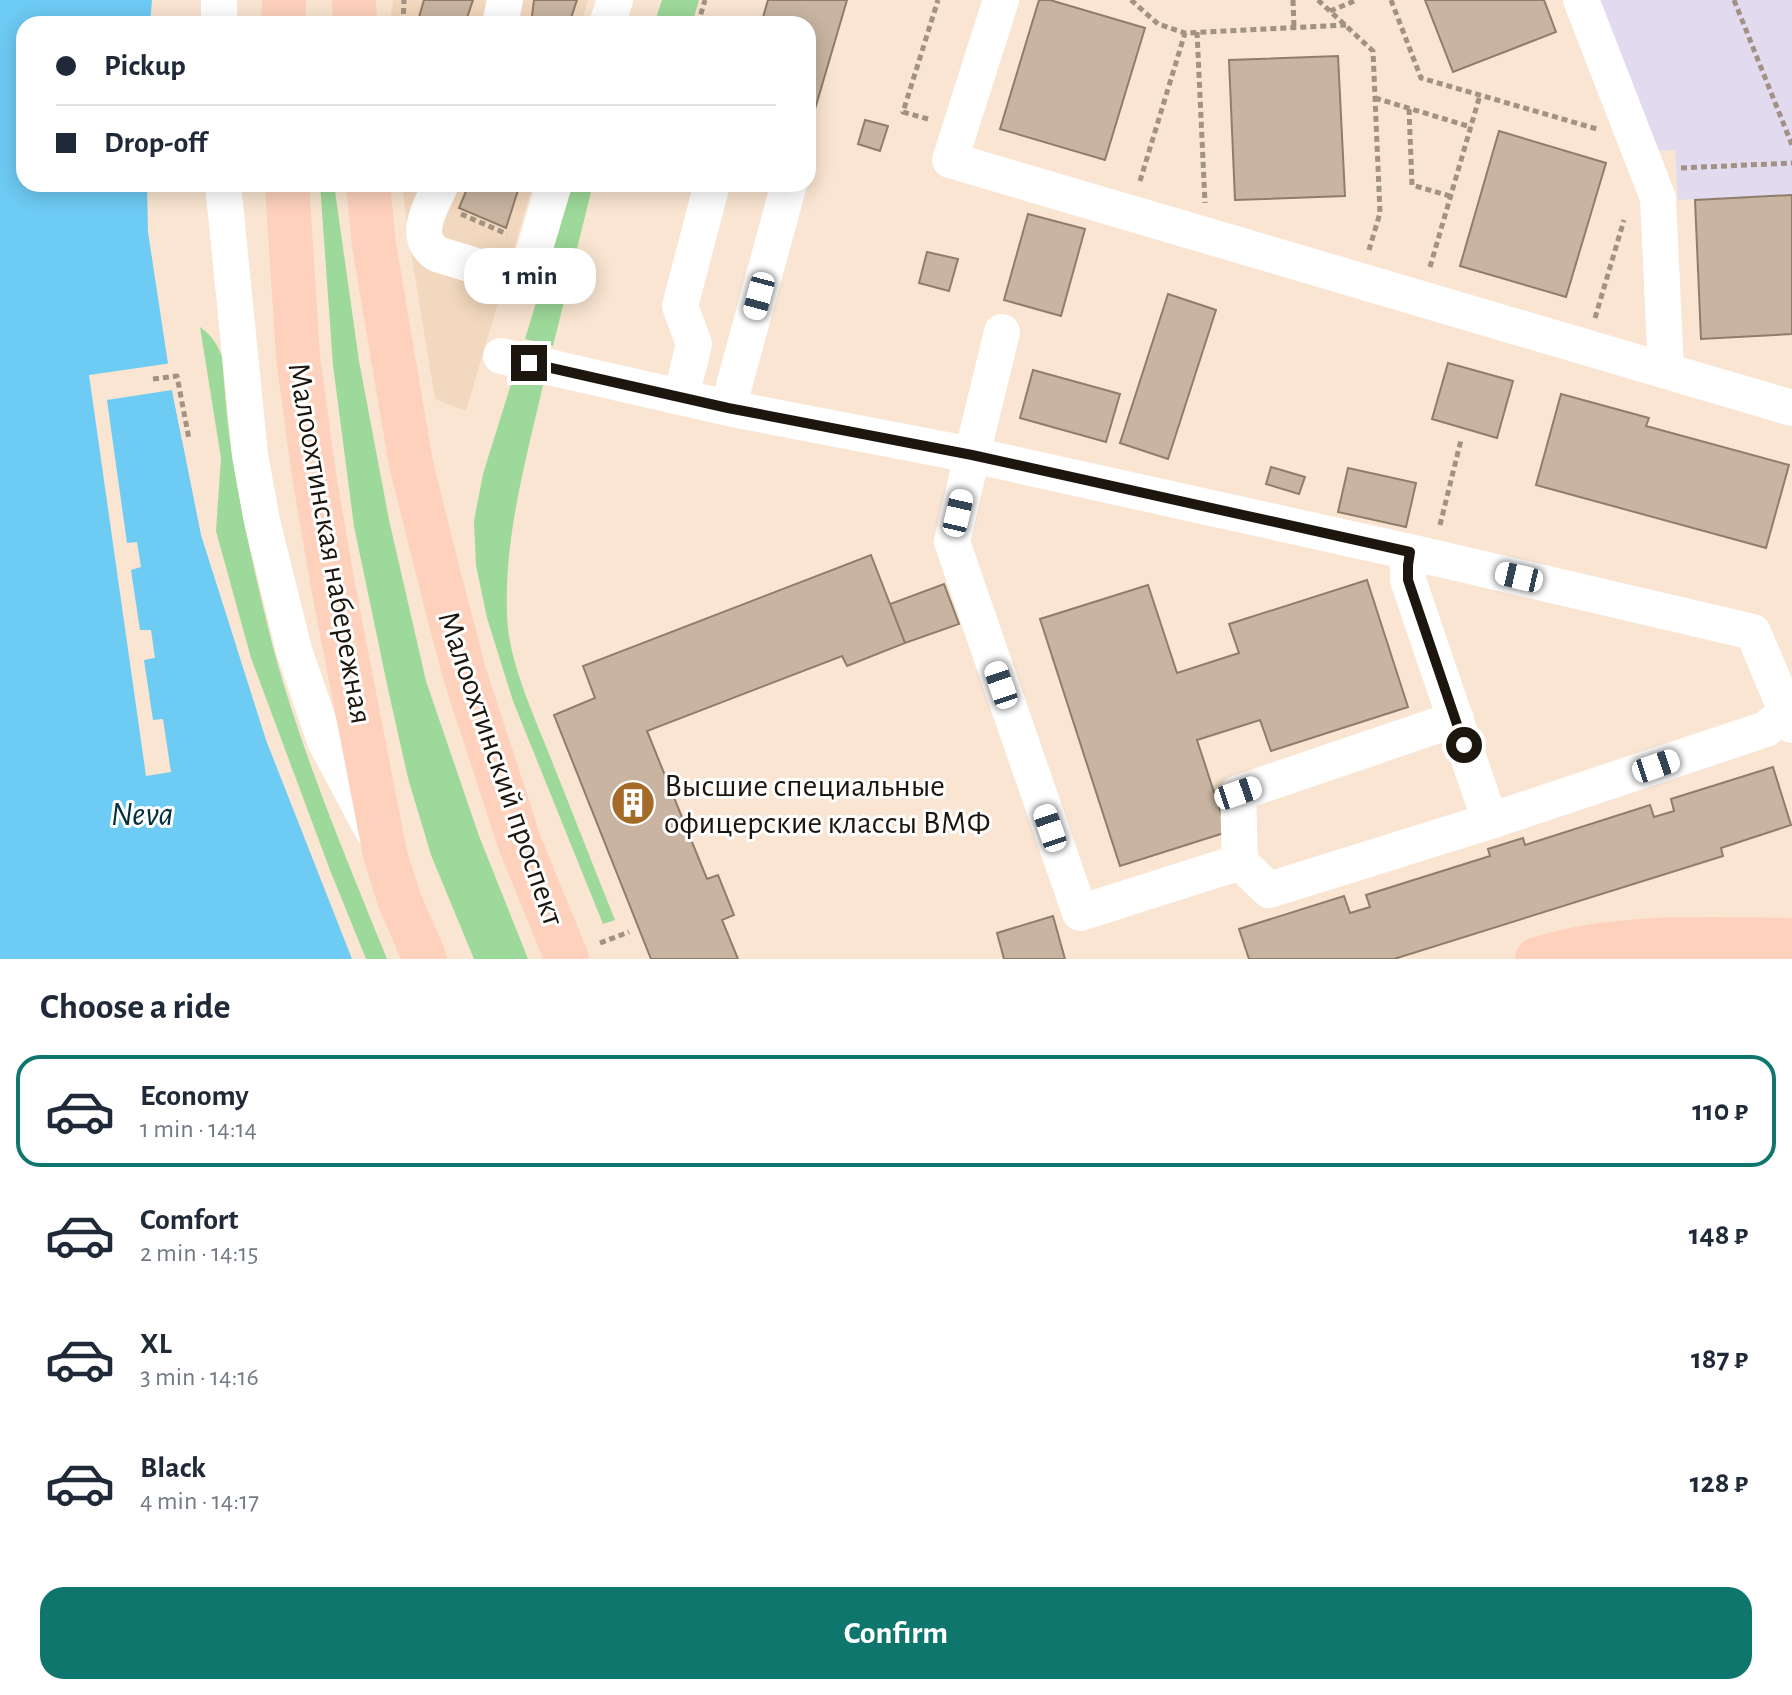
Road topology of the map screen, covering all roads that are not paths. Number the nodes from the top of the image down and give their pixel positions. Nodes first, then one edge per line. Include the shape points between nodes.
1 (1001, 0) edge
2 (1581, 0) edge
3 (224, 192) edge
4 (288, 192) edge
5 (369, 192) edge
6 (552, 192) edge
7 (710, 192) edge
8 (787, 192) edge
9 (437, 193) edge
10 (1002, 332) dead end
11 (501, 356) dead end
12 (1666, 371) junction
13 (681, 397) junction
14 (728, 408) junction
15 (1792, 408) edge
16 (972, 455) junction
17 (1421, 555) junction
18 (1790, 715) edge
19 (1456, 719) junction
20 (1490, 821) junction
21 (385, 854) junction
22 (1240, 862) junction
23 (1792, 940) edge
24 (425, 959) edge
25 (567, 959) edge
26 (1537, 959) edge

1 - 12 street via 950,160
2 - 12 street via 1652,155
3 - 21 street via 250,455 266,536 294,650 325,741
4 - 21 main road, Малоохтинская набережная via 298,357 314,475
5 - 25 main road, Малоохтинский проспект via 411,464 439,576 520,844
6 - 9 street via 525,281 429,248 425,223
7 - 13 street via 680,306 694,344
8 - 14 street
10 - 16 street
11 - 13 street
12 - 15 street
13 - 14 street
14 - 16 street
16 - 17 street
16 - 22 street via 952,542 1080,913
17 - 18 street via 1753,632
17 - 19 street via 1408,565 1408,580
18 - 20 street via 1766,729
19 - 20 street
19 - 22 street via 1238,793
20 - 22 street via 1269,890
21 - 24 main road, Малоохтинская набережная
23 - 26 main road via 1614,942

